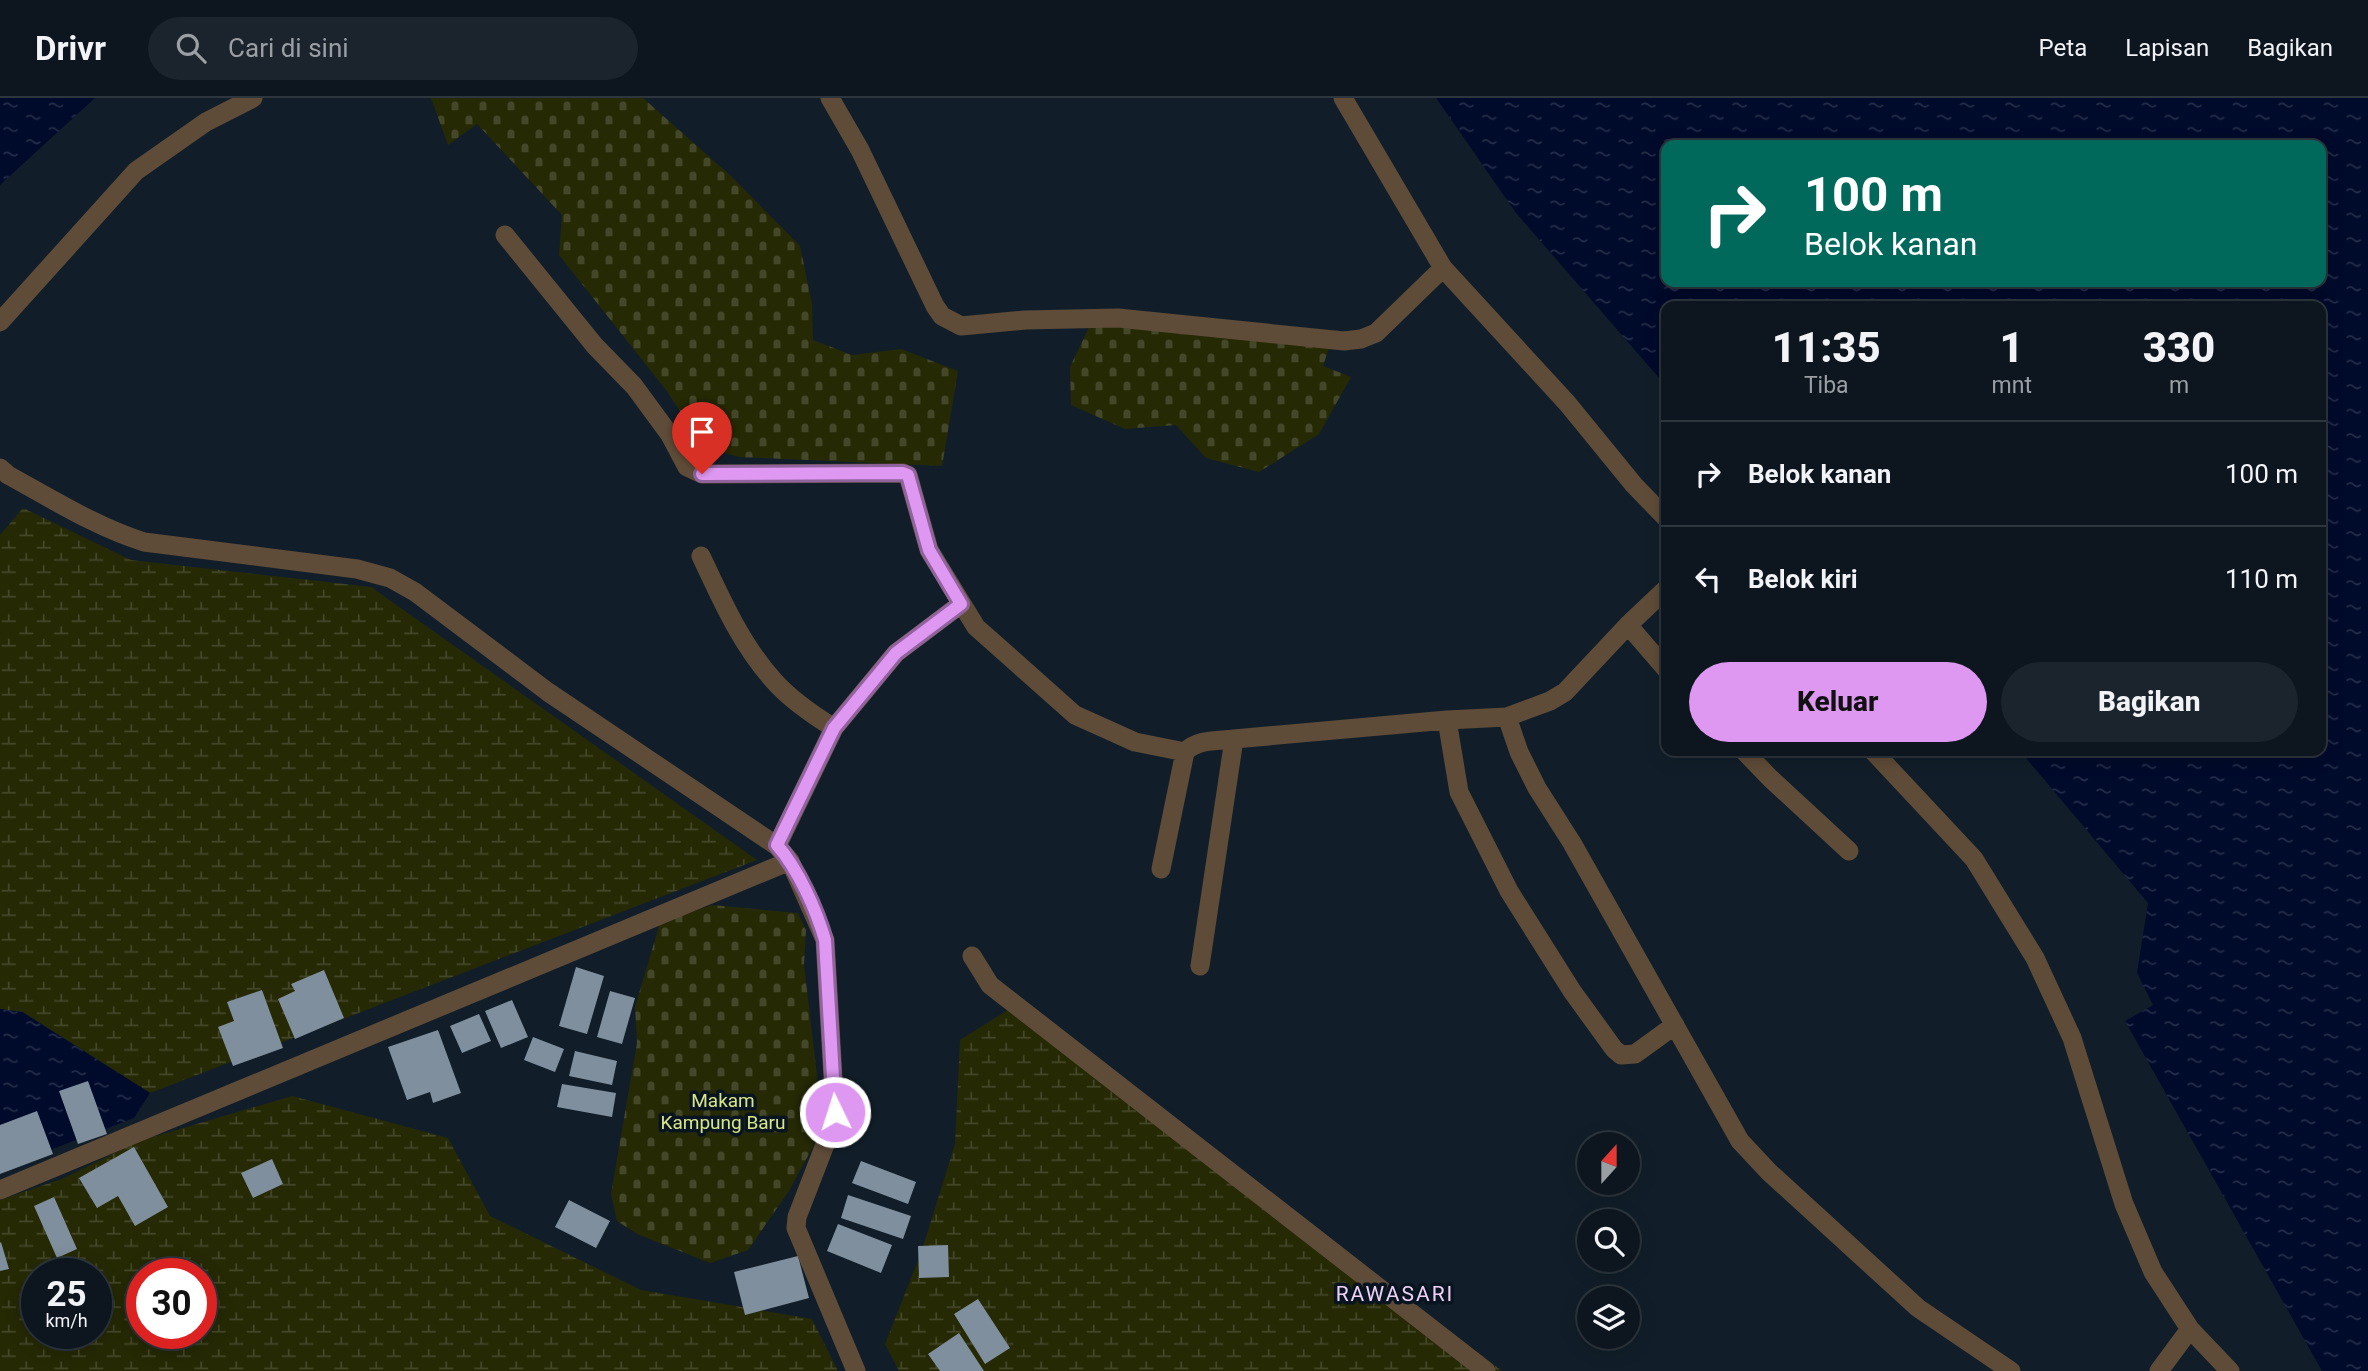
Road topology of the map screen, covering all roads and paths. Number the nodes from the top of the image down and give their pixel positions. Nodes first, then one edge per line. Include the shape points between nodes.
1 (253, 98) edge
2 (830, 98) edge
3 (1343, 98) edge
4 (505, 234) dead end
5 (1443, 268) junction
6 (0, 322) edge
7 (0, 468) edge
8 (1661, 514) edge
9 (701, 556) dead end
10 (1661, 594) edge
11 (961, 604) junction
12 (1628, 625) junction
13 (1661, 663) edge
14 (1507, 717) junction
15 (1447, 719) junction
16 (834, 728) junction
17 (1234, 739) junction
18 (1185, 752) junction
19 (1749, 756) edge
20 (1878, 756) edge
21 (777, 845) junction
22 (1849, 851) dead end
23 (790, 861) junction
24 (1161, 869) dead end
25 (972, 956) dead end
26 (1200, 966) dead end
27 (1675, 1025) junction
28 (0, 1190) edge
29 (2190, 1329) junction
30 (856, 1371) edge
31 (1486, 1371) edge
32 (2011, 1371) edge
33 (2159, 1371) edge
34 (2230, 1371) edge

1 - 6 street via 206,122 136,170
2 - 5 street via 935,306 942,316 961,326 1118,318 1361,339 1377,333
3 - 5 street
4 - 11 street via 595,346 634,386 687,467 702,474 908,475 929,550
5 - 8 street
7 - 21 street via 69,509 144,542 357,569 390,578 548,692
9 - 16 street via 725,606 775,682
10 - 12 street
11 - 16 street via 896,653
11 - 18 street via 976,627 1075,715 1135,742
12 - 13 street
12 - 14 street via 1565,692
14 - 15 street
14 - 27 street via 1537,788
15 - 17 street
15 - 27 street via 1459,792 1509,891 1614,1049 1620,1055 1635,1054
16 - 21 street
17 - 18 street via 1198,742
17 - 26 street
18 - 24 street
19 - 22 street
20 - 29 street via 1974,859 2035,958 2072,1038 2124,1204 2153,1272
21 - 23 street
23 - 28 street
23 - 30 street via 825,940 835,1112 796,1228
25 - 31 street via 990,985
27 - 32 street via 1740,1141 1769,1172 1918,1308
29 - 33 street
29 - 34 street

